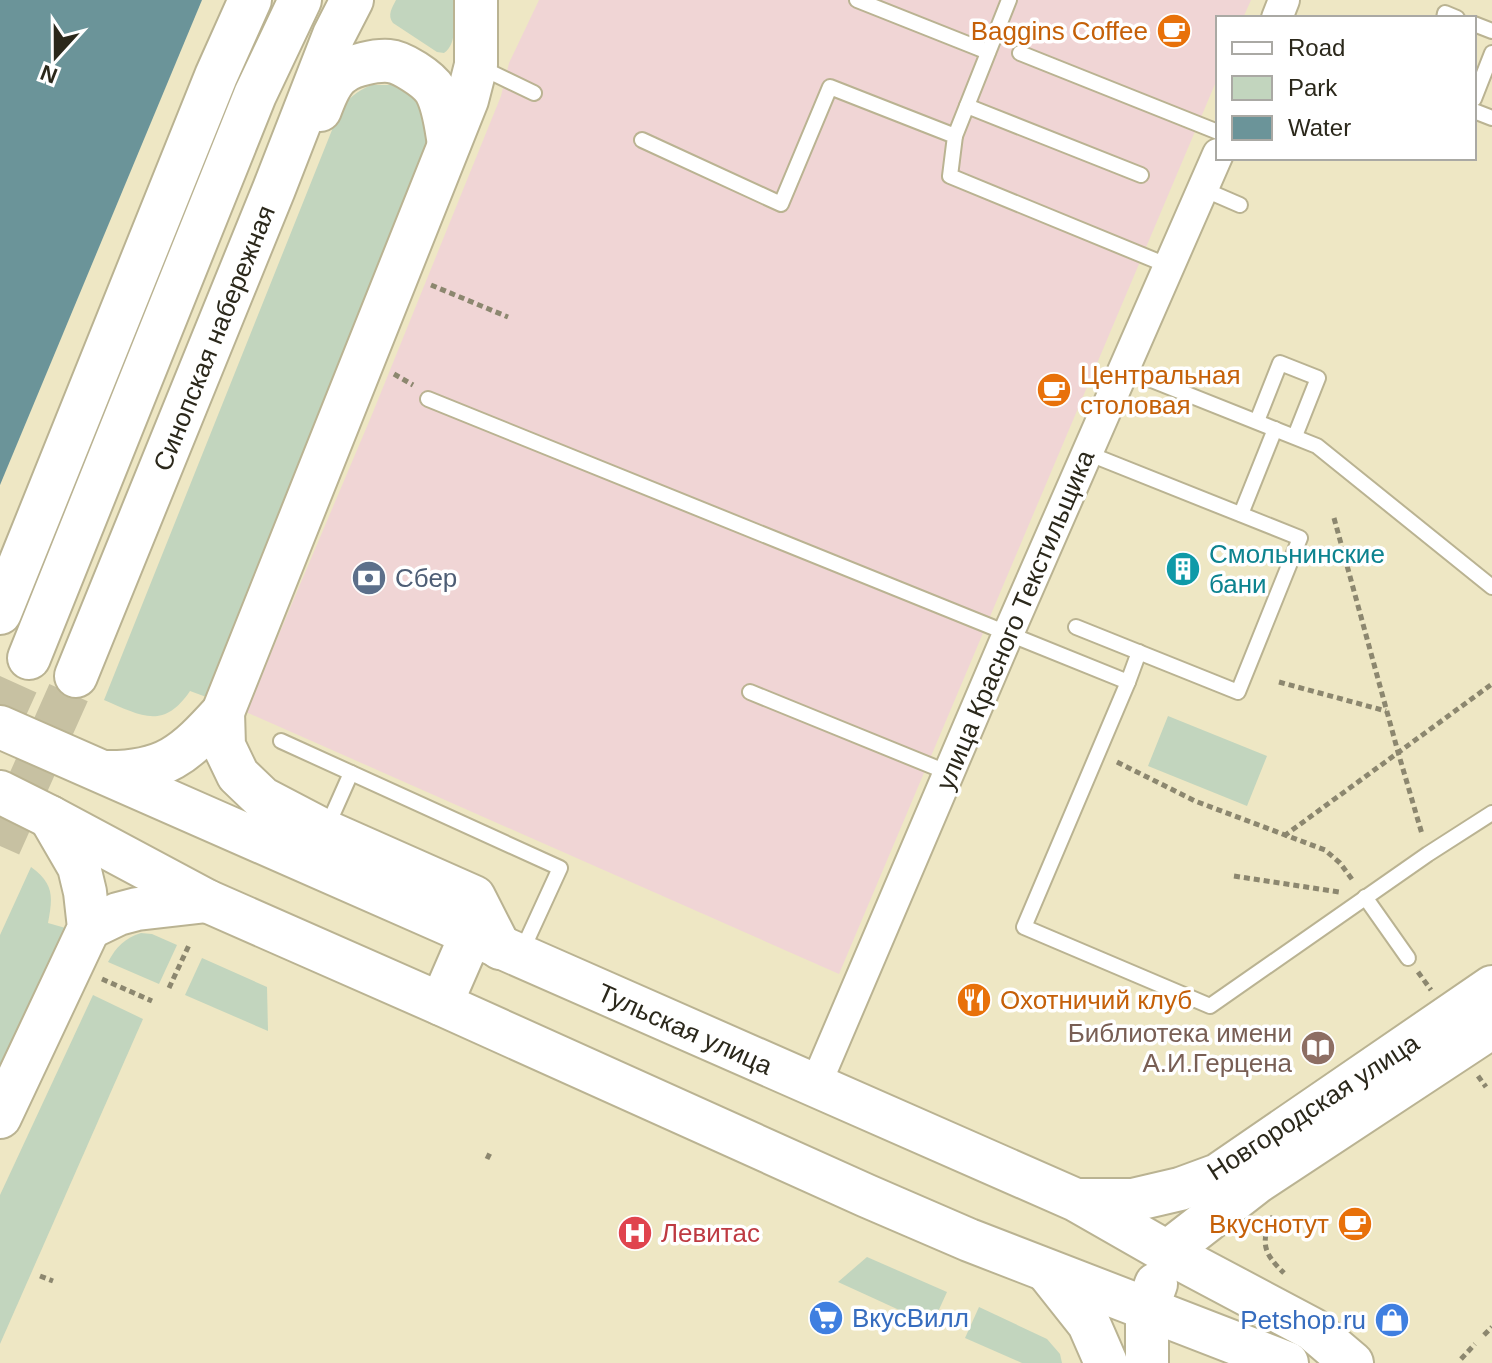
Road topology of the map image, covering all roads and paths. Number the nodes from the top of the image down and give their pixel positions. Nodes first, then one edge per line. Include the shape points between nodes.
1 (250, 0) edge
2 (300, 0) edge
3 (352, 0) edge
4 (476, 0) edge
5 (857, 0) edge
6 (1009, 0) edge
7 (988, 52) junction
8 (1020, 53) dead end
9 (1492, 53) edge
10 (476, 65) junction
11 (534, 93) dead end
12 (1476, 94) edge
13 (967, 106) junction
14 (1216, 131) edge
15 (955, 136) junction
16 (642, 140) dead end
17 (449, 144) junction
18 (1216, 159) edge
19 (1141, 175) dead end
20 (274, 189) junction
21 (1203, 189) junction
22 (1240, 205) dead end
23 (1169, 266) junction
24 (422, 282) dead end
25 (508, 317) dead end
26 (1124, 369) junction
27 (393, 374) dead end
28 (410, 381) dead end
29 (428, 399) dead end
30 (1257, 421) junction
31 (1275, 429) junction
32 (1295, 436) junction
33 (1087, 453) junction
34 (1241, 514) junction
35 (1334, 518) dead end
36 (1492, 587) edge
37 (0, 613) edge
38 (1076, 627) dead end
39 (1008, 634) junction
40 (1139, 652) junction
41 (29, 658) tunnel mouth
42 (76, 676) tunnel mouth
43 (1128, 682) junction
44 (1279, 682) dead end
45 (1492, 684) edge
46 (750, 692) dead end
47 (1386, 711) junction
48 (223, 712) junction
49 (0, 727) edge
50 (281, 741) dead end
51 (1398, 752) junction
52 (1109, 758) dead end
53 (104, 772) junction
54 (351, 773) junction
55 (949, 773) junction
56 (0, 792) edge
57 (1492, 813) edge
58 (50, 817) junction
59 (325, 831) junction
60 (1284, 836) junction
61 (1428, 854) junction
62 (1234, 876) dead end
63 (1355, 883) dead end
64 (1341, 893) dead end
65 (1365, 897) junction
66 (207, 901) junction
67 (89, 928) junction
68 (190, 943) dead end
69 (497, 947) junction
70 (1408, 958) dead end
71 (90, 974) dead end
72 (1492, 987) edge
73 (169, 988) dead end
74 (152, 1001) dead end
75 (441, 1004) junction
76 (1492, 1027) edge
77 (815, 1086) junction
78 (0, 1117) edge
79 (491, 1151) dead end
80 (487, 1159) dead end
81 (1076, 1200) junction
82 (1274, 1214) dead end
83 (1167, 1252) junction
84 (1046, 1270) junction
85 (40, 1276) dead end
86 (1293, 1279) dead end
87 (53, 1281) dead end
88 (1147, 1309) junction
89 (1492, 1327) edge
90 (1484, 1335) dead end
91 (1475, 1344) dead end
92 (1461, 1359) dead end
93 (1270, 1362) edge
94 (1106, 1363) edge
95 (1147, 1363) edge
96 (1352, 1363) edge

1 - 37 main road
2 - 41 main road, Синопская набережная via 255,95
3 - 20 main road, Синопская набережная
4 - 10 main road
5 - 7 lane
6 - 7 lane
7 - 13 lane
8 - 14 lane
9 - 12 lane
10 - 11 lane
10 - 17 main road
13 - 15 lane
13 - 19 lane
15 - 16 lane via 830,87 781,204
15 - 23 lane via 950,176
17 - 20 main road via 434,89 417,73 391,61 366,63 341,73 327,92 301,159
17 - 48 main road
18 - 21 street, улица Красного Текстильщика
20 - 42 main road, Синопская набережная
21 - 22 lane
21 - 23 street, улица Красного Текстильщика
23 - 26 street, улица Красного Текстильщика
24 - 25 path
26 - 30 lane
26 - 33 street, улица Красного Текстильщика
27 - 28 path
29 - 39 lane
30 - 31 lane
30 - 32 lane via 1280,363 1318,378
31 - 32 lane
31 - 34 lane
32 - 36 lane via 1317,446
33 - 34 lane
33 - 39 street, улица Красного Текстильщика
34 - 40 lane via 1300,538 1238,692
35 - 47 path
38 - 40 lane
39 - 43 lane
39 - 55 street, улица Красного Текстильщика
40 - 43 lane
43 - 65 lane via 1024,927 1210,1006
44 - 47 path
45 - 51 path
46 - 55 lane
47 - 51 path
48 - 53 main road via 172,760 127,773
48 - 59 main road via 224,746 238,775 262,798
49 - 53 main road, Тульская улица
50 - 54 lane
51 - 60 path
51 - 61 path
52 - 60 path via 1195,801
53 - 69 main road, Тульская улица
54 - 59 lane
54 - 69 lane via 560,868
55 - 77 street, улица Красного Текстильщика
56 - 58 main road
57 - 61 lane
58 - 66 main road
58 - 67 main road via 79,867
59 - 69 main road via 474,897
60 - 63 path via 1325,850
61 - 65 lane
62 - 64 path
65 - 70 lane
66 - 67 main road via 137,909
66 - 75 main road
67 - 78 main road
68 - 73 path
69 - 75 main road
69 - 77 main road, Тульская улица
71 - 74 path
72 - 81 main road, Новгородская улица via 1218,1175 1133,1200
75 - 84 main road via 867,1196
76 - 83 main road, Новгородская улица via 1257,1182
77 - 81 main road, Тульская улица
79 - 80 path
81 - 83 main road, Тульская улица
82 - 86 path via 1265,1249
83 - 88 main road
83 - 96 main road, Тульская улица via 1312,1329
84 - 88 main road
84 - 94 main road via 1089,1324
85 - 87 path
88 - 93 main road
88 - 95 main road
89 - 90 path
91 - 92 path

